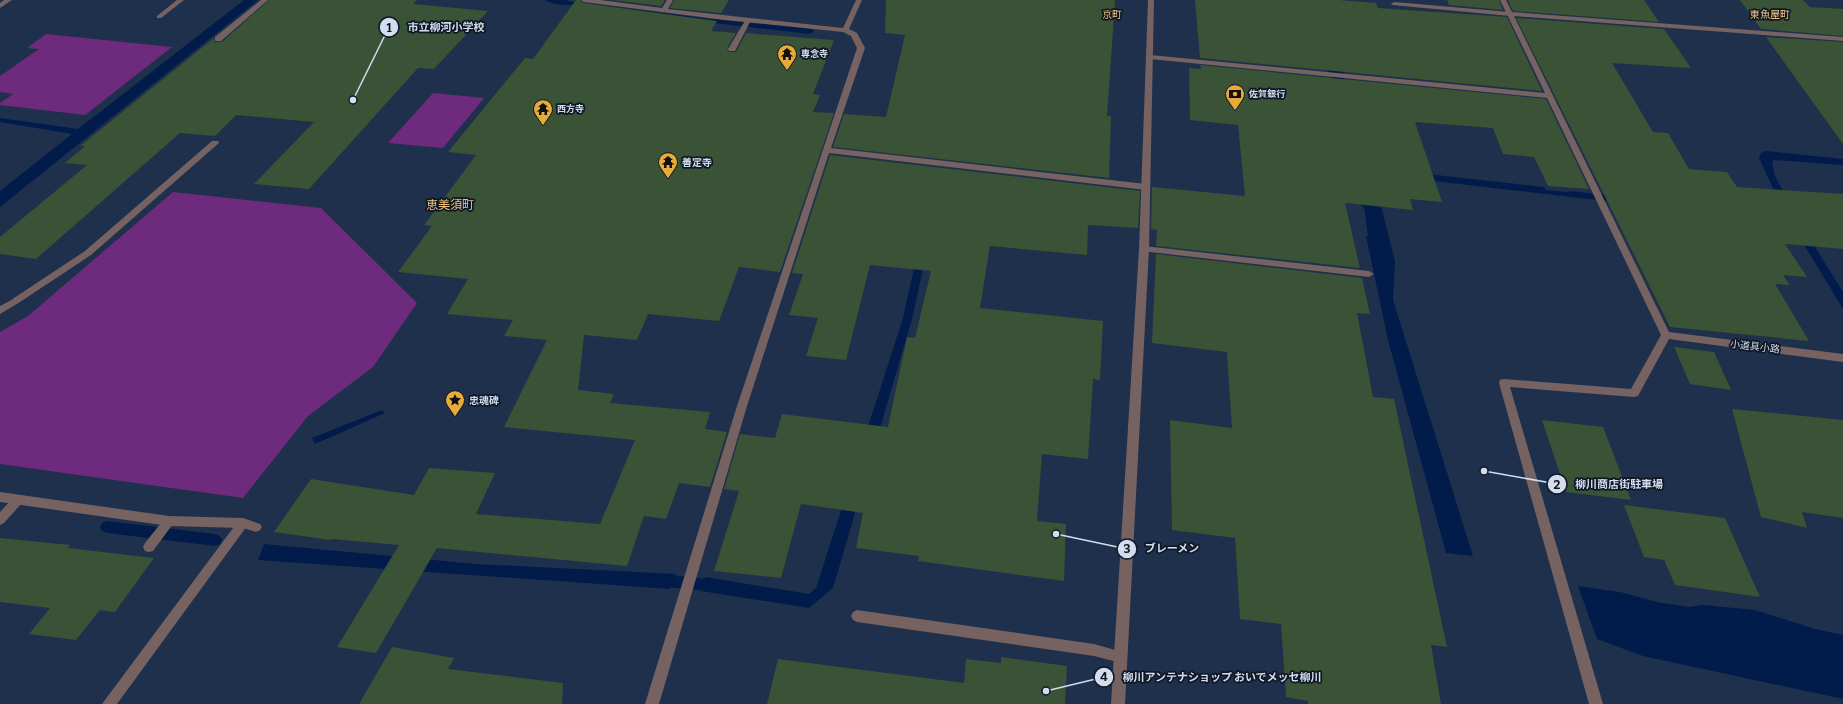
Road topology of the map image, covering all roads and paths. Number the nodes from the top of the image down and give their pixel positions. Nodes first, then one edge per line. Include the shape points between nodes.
1 (9, 0) edge
2 (182, 0) edge
3 (265, 0) edge
4 (584, 0) edge
5 (670, 0) edge
6 (859, 0) edge
7 (1151, 0) edge
8 (1503, 0) edge
9 (1394, 4) dead end
10 (0, 6) edge
11 (664, 10) junction
12 (1510, 14) junction
13 (159, 17) dead end
14 (748, 20) junction
15 (845, 30) junction
16 (218, 39) dead end
17 (1843, 39) edge
18 (732, 49) dead end
19 (1150, 57) junction
20 (1549, 96) junction
21 (215, 143) dead end
22 (826, 150) junction
23 (1146, 186) junction
24 (1144, 249) junction
25 (1369, 274) dead end
26 (0, 311) edge
27 (1666, 335) junction
28 (1843, 358) edge
29 (0, 497) edge
30 (14, 504) junction
31 (0, 520) edge
32 (243, 523) junction
33 (166, 524) junction
34 (256, 527) dead end
35 (149, 547) dead end
36 (857, 616) dead end
37 (1121, 657) junction
38 (109, 704) edge
39 (652, 704) edge
40 (1118, 704) edge
41 (1596, 704) edge

1 - 10 street
2 - 13 street
3 - 16 street
4 - 11 street
5 - 11 street
6 - 15 street
7 - 19 street
8 - 12 street
9 - 12 street
11 - 14 street
12 - 17 street
12 - 20 street
14 - 15 street
14 - 18 street
15 - 22 street via 854,36 861,48
19 - 20 street
19 - 23 street
20 - 27 street
21 - 26 street via 88,253
22 - 23 street via 950,166
22 - 39 street via 742,406
23 - 24 street
24 - 25 street
24 - 37 street
27 - 28 street, 小道具小路
27 - 41 street via 1634,393 1504,383
29 - 30 street
30 - 31 street
30 - 33 street
32 - 33 street
32 - 34 street
32 - 38 street
33 - 35 street
36 - 37 street via 1094,650
37 - 40 street

